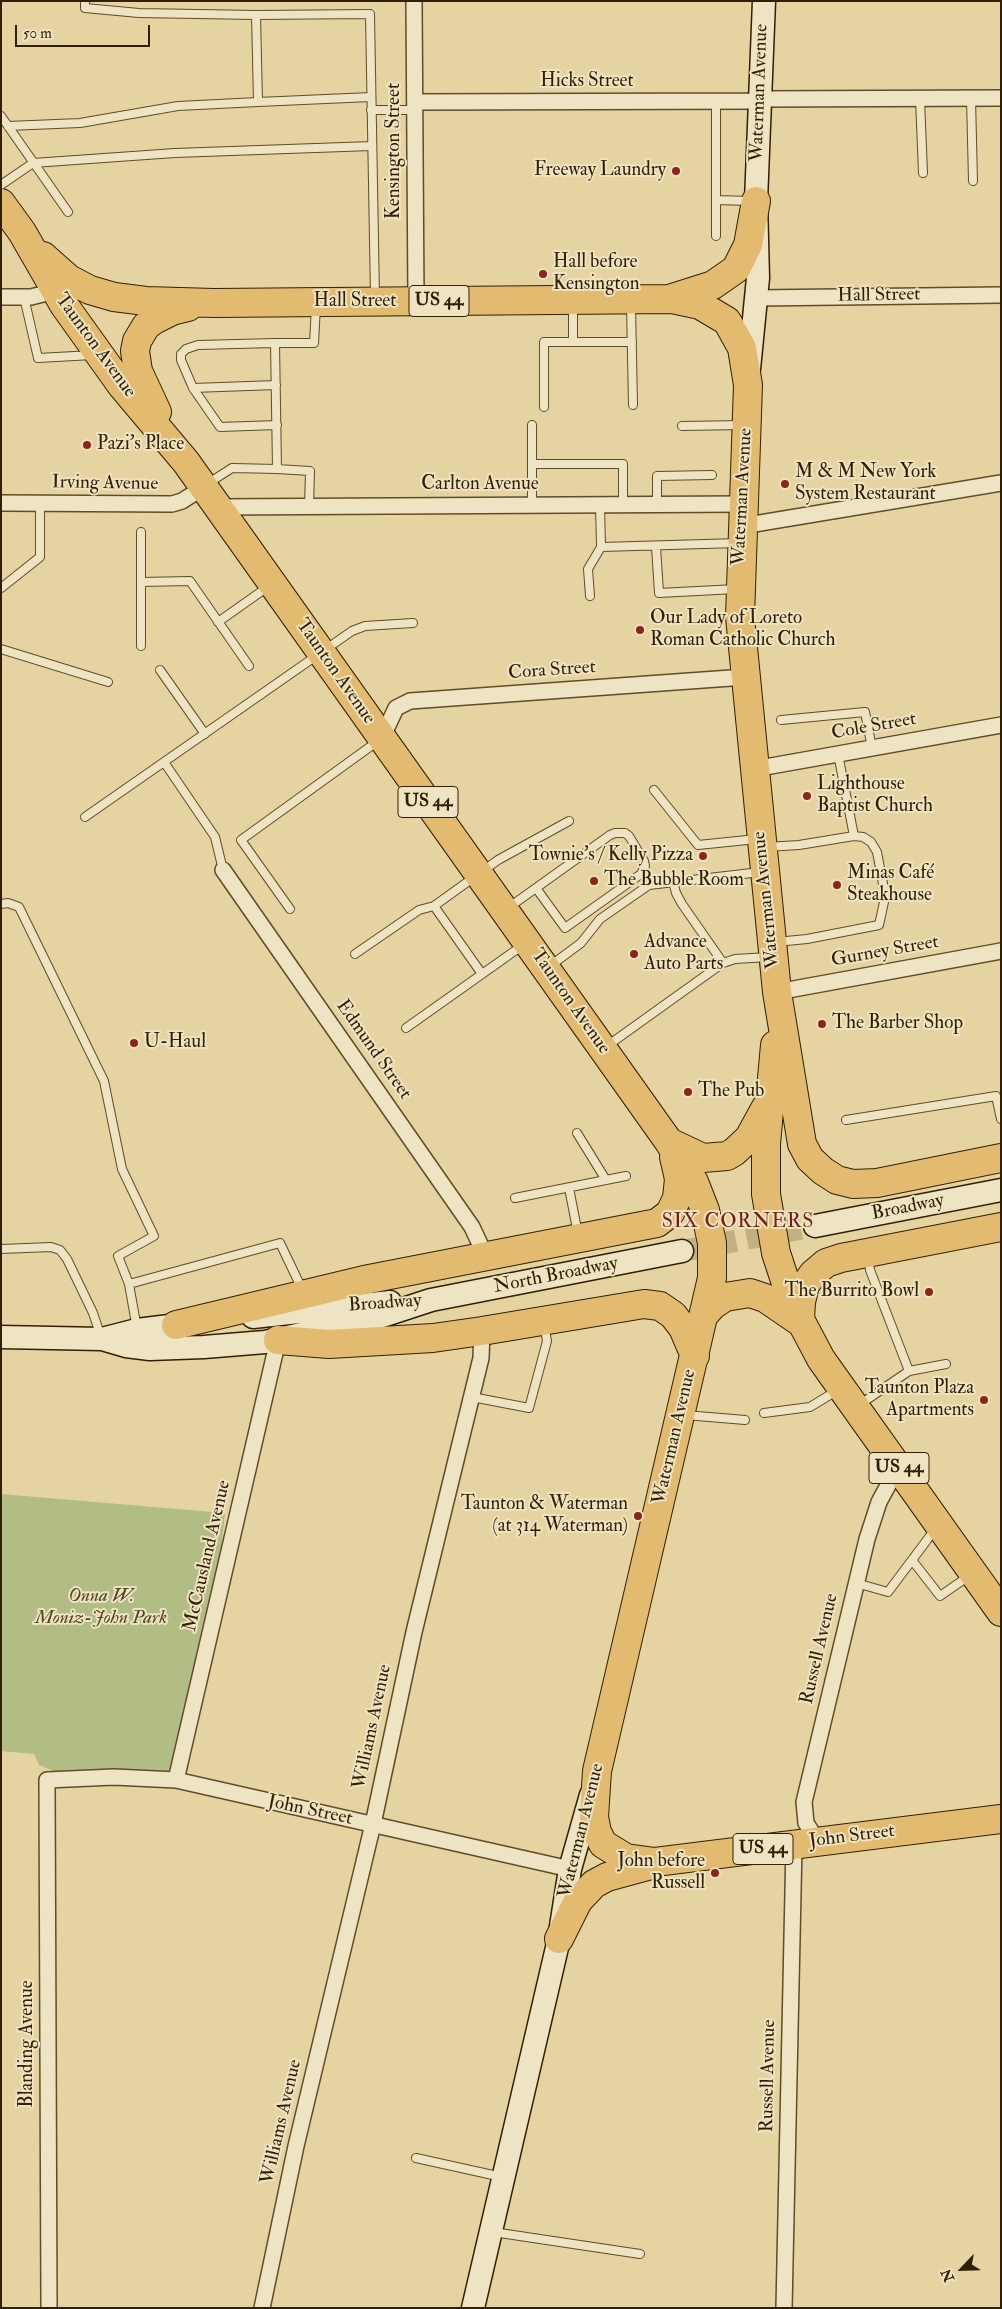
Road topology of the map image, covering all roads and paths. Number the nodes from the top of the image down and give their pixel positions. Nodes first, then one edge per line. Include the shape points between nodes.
1 (85, 1) edge
2 (414, 1) edge
3 (764, 1) edge
4 (256, 15) junction
5 (371, 97) junction
6 (971, 98) junction
7 (1001, 98) edge
8 (920, 99) junction
9 (760, 100) junction
10 (716, 101) junction
11 (258, 102) junction
12 (415, 106) junction
13 (372, 110) junction
14 (1, 116) edge
15 (8, 126) junction
16 (372, 146) junction
17 (33, 163) junction
18 (923, 173) dead end
19 (973, 181) dead end
20 (1, 185) edge
21 (716, 200) junction
22 (756, 201) junction
23 (1, 203) edge
24 (68, 212) dead end
25 (22, 232) junction
26 (716, 236) dead end
27 (55, 291) junction
28 (1001, 295) edge
29 (1, 297) edge
30 (24, 297) junction
31 (757, 298) junction
32 (631, 299) junction
33 (665, 299) junction
34 (573, 300) junction
35 (375, 301) junction
36 (416, 301) junction
37 (316, 302) junction
38 (214, 303) junction
39 (573, 342) junction
40 (632, 342) junction
41 (275, 343) junction
42 (98, 353) junction
43 (276, 385) junction
44 (748, 385) junction
45 (193, 388) junction
46 (544, 406) dead end
47 (633, 406) dead end
48 (746, 424) junction
49 (277, 425) junction
50 (532, 425) dead end
51 (682, 426) dead end
52 (186, 462) junction
53 (532, 464) junction
54 (277, 469) junction
55 (712, 475) dead end
56 (1001, 483) edge
57 (211, 497) junction
58 (1, 503) edge
59 (40, 503) junction
60 (623, 504) junction
61 (657, 504) junction
62 (532, 505) junction
63 (600, 505) junction
64 (309, 506) junction
65 (742, 524) junction
66 (141, 532) dead end
67 (601, 547) junction
68 (656, 547) junction
69 (141, 582) junction
70 (272, 584) junction
71 (1, 588) edge
72 (739, 589) junction
73 (590, 596) dead end
74 (218, 622) junction
75 (413, 623) dead end
76 (141, 646) dead end
77 (1, 649) edge
78 (321, 652) junction
79 (249, 666) dead end
80 (160, 670) dead end
81 (745, 677) junction
82 (108, 682) dead end
83 (781, 720) dead end
84 (1001, 725) edge
85 (205, 734) junction
86 (382, 738) junction
87 (872, 748) junction
88 (838, 754) junction
89 (164, 762) junction
90 (754, 769) junction
91 (654, 790) dead end
92 (86, 817) dead end
93 (569, 821) dead end
94 (854, 836) junction
95 (763, 853) junction
96 (223, 870) joint
97 (479, 874) junction
98 (673, 881) junction
99 (536, 888) junction
100 (1, 904) edge
101 (434, 906) junction
102 (290, 909) dead end
103 (505, 910) junction
104 (527, 942) junction
105 (772, 949) junction
106 (1001, 951) edge
107 (355, 954) dead end
108 (724, 963) junction
109 (546, 969) junction
110 (482, 974) junction
111 (776, 992) junction
112 (406, 1028) dead end
113 (603, 1049) junction
114 (771, 1091) junction
115 (1001, 1119) edge
116 (846, 1120) dead end
117 (577, 1132) dead end
118 (669, 1142) junction
119 (1001, 1158) edge
120 (626, 1176) dead end
121 (606, 1180) junction
122 (569, 1188) junction
123 (1001, 1190) edge
124 (514, 1198) dead end
125 (815, 1226) tunnel mouth
126 (1001, 1227) edge
127 (578, 1238) junction
128 (1, 1249) edge
129 (682, 1252) tunnel mouth
130 (868, 1253) junction
131 (485, 1255) junction
132 (129, 1284) junction
133 (305, 1294) junction
134 (431, 1300) junction
135 (704, 1315) junction
136 (544, 1320) junction
137 (800, 1322) junction
138 (176, 1325) junction
139 (137, 1330) junction
140 (482, 1331) junction
141 (1, 1337) edge
142 (102, 1338) junction
143 (278, 1340) junction
144 (694, 1356) junction
145 (946, 1364) dead end
146 (909, 1371) junction
147 (472, 1397) junction
148 (849, 1397) junction
149 (764, 1413) dead end
150 (681, 1415) junction
151 (745, 1420) dead end
152 (898, 1467) junction
153 (939, 1524) junction
154 (912, 1560) junction
155 (973, 1573) junction
156 (856, 1583) junction
157 (1001, 1612) edge
158 (598, 1771) junction
159 (47, 1780) joint
160 (176, 1780) junction
161 (1001, 1819) edge
162 (372, 1824) junction
163 (806, 1843) junction
164 (668, 1860) junction
165 (570, 1869) junction
166 (559, 1938) junction
167 (416, 2158) dead end
168 (504, 2177) junction
169 (491, 2231) junction
170 (640, 2254) dead end
171 (49, 2308) edge
172 (262, 2308) edge
173 (473, 2308) edge
174 (784, 2308) edge

1 - 4 lane via 85,8 139,13
2 - 12 street, Kensington Street
3 - 9 main road, Waterman Avenue
4 - 5 lane via 370,14
4 - 11 lane
5 - 11 lane
5 - 13 lane
6 - 7 street, Hicks Street
6 - 8 street, Hicks Street
6 - 19 lane
8 - 9 street, Hicks Street
8 - 18 lane
9 - 10 street, Hicks Street
9 - 22 main road, Waterman Avenue
10 - 12 street, Hicks Street
10 - 21 lane
11 - 15 lane via 178,106 80,123
12 - 13 lane
12 - 36 street, Kensington Street
13 - 16 lane
14 - 15 lane
15 - 17 lane
16 - 17 lane via 175,153
16 - 35 lane
17 - 20 lane
17 - 24 lane
21 - 22 lane
21 - 26 lane
22 - 31 main road, Waterman Avenue
22 - 33 highway via 748,245 736,268 713,285
23 - 25 highway, Taunton Avenue / US 44
25 - 27 highway, Taunton Avenue / US 44
25 - 38 highway, Hall Street / US 44 via 59,272 90,290 141,300
27 - 30 street
27 - 42 highway, Taunton Avenue / US 44
28 - 31 street, Hall Street
29 - 30 street
30 - 42 lane via 38,358 85,357
31 - 44 main road, Waterman Avenue
32 - 33 highway, Hall Street / US 44
32 - 34 highway, Hall Street / US 44
32 - 40 lane
33 - 44 highway, Hall Street / US 44 via 700,305 727,321 742,348
34 - 36 highway, Hall Street / US 44
34 - 39 lane
35 - 36 highway, Hall Street / US 44
35 - 37 highway, Hall Street / US 44
37 - 38 highway, Hall Street / US 44
37 - 41 lane via 314,343
38 - 52 highway via 177,310 154,320 142,333 136,351 142,382
39 - 40 lane
39 - 46 lane via 544,342
40 - 47 lane
41 - 43 lane
41 - 45 lane via 198,345 186,349 180,360
42 - 52 highway, Taunton Avenue / US 44
43 - 45 lane
43 - 49 lane
44 - 48 highway, Waterman Avenue / US 44
45 - 49 lane via 220,427
48 - 51 lane
48 - 65 highway, Waterman Avenue / US 44
49 - 54 lane
50 - 53 lane
52 - 57 highway, Taunton Avenue / US 44
53 - 60 lane via 623,464
53 - 62 lane
54 - 57 lane via 232,468
54 - 64 lane via 310,471
55 - 61 lane via 658,476
56 - 65 street, Carlton Avenue
57 - 59 street, Irving Avenue via 172,504
57 - 64 street, Carlton Avenue
57 - 70 highway, Taunton Avenue / US 44
58 - 59 street, Irving Avenue
59 - 71 lane via 40,557
60 - 61 street, Carlton Avenue
60 - 63 street, Carlton Avenue
61 - 65 street, Carlton Avenue
62 - 63 street, Carlton Avenue
62 - 64 street, Carlton Avenue
63 - 67 lane
65 - 68 lane
65 - 72 highway, Waterman Avenue / US 44
66 - 69 lane
67 - 68 lane via 647,544
67 - 73 lane via 588,569
68 - 72 lane via 659,593
69 - 74 lane via 190,582
69 - 76 lane
70 - 74 lane
70 - 78 highway, Taunton Avenue / US 44
72 - 81 highway, Waterman Avenue / US 44
74 - 79 lane
75 - 78 lane via 358,628
77 - 82 lane
78 - 85 lane
78 - 86 highway, Taunton Avenue / US 44
80 - 85 lane
81 - 86 street, Cora Street via 410,701 396,708
81 - 90 highway, Waterman Avenue / US 44
83 - 87 lane via 865,712
84 - 87 street, Cole Street
85 - 89 lane
86 - 97 highway, Taunton Avenue / US 44
86 - 102 lane via 241,840
87 - 88 street, Cole Street
88 - 90 street, Cole Street
88 - 94 lane
89 - 92 lane
89 - 96 lane via 215,837
90 - 95 highway, Waterman Avenue / US 44
91 - 95 lane via 698,845
93 - 97 lane
94 - 95 lane
94 - 105 lane via 863,836 872,842 879,858 885,896 879,925
95 - 98 lane
95 - 105 highway, Waterman Avenue / US 44
96 - 131 street, Edmund Street via 472,1227
97 - 101 lane
97 - 103 highway, Taunton Avenue / US 44
98 - 108 lane via 682,904
98 - 109 lane via 644,888 600,919 581,943
99 - 99 lane via 615,832 625,833 644,861 644,870 565,928
99 - 103 lane
100 - 132 lane via 19,907 104,1081 122,1168 154,1236 118,1256
101 - 107 lane via 419,910
101 - 110 lane
103 - 104 highway, Taunton Avenue / US 44
104 - 109 highway, Taunton Avenue / US 44
104 - 110 lane
105 - 108 lane
105 - 111 highway, Waterman Avenue / US 44
106 - 111 street, Gurney Street
108 - 113 lane
109 - 113 highway, Taunton Avenue / US 44
110 - 112 lane
111 - 114 highway, US 44
111 - 119 highway via 799,1134 806,1152 823,1171 845,1182 869,1184
113 - 118 highway, Taunton Avenue / US 44
114 - 118 highway via 749,1138 734,1152 718,1158 703,1158
114 - 137 highway, US 44 via 765,1161 768,1215 782,1274
115 - 116 lane via 996,1096
117 - 121 lane
118 - 127 highway via 679,1189 670,1213 648,1226
118 - 135 highway, US 44 via 694,1182 710,1231 713,1267
120 - 121 lane
121 - 122 lane
122 - 124 lane
122 - 127 lane
123 - 125 main road, Broadway
126 - 130 highway
127 - 131 highway
128 - 142 lane via 50,1247 60,1250 93,1313
129 - 134 main road, North Broadway
130 - 137 highway via 833,1260 813,1274 803,1293
130 - 146 lane via 870,1270
131 - 133 highway
132 - 133 lane via 280,1243
132 - 139 lane
133 - 138 highway
134 - 138 main road, Broadway
134 - 143 main road, Broadway via 379,1317
135 - 137 highway via 725,1297 750,1293 765,1298
135 - 144 highway, US 44
136 - 140 highway
136 - 144 highway via 625,1305 653,1304 678,1320
136 - 147 lane via 547,1341 529,1408
137 - 148 highway, US 44
138 - 139 main road, Broadway
139 - 142 main road, Broadway
140 - 143 highway via 348,1344
140 - 147 street, Williams Avenue via 481,1358
141 - 142 main road
142 - 143 main road, Broadway via 126,1346 158,1349
143 - 160 street, McCausland Avenue
144 - 150 highway, Waterman Avenue / US 44
145 - 146 lane
146 - 148 lane
147 - 162 street, Williams Avenue via 414,1632
148 - 149 lane via 810,1407
148 - 152 highway, US 44
150 - 151 lane
150 - 158 highway, Waterman Avenue / US 44
152 - 153 highway, US 44
152 - 156 street, Russell Avenue via 875,1514
153 - 154 lane
153 - 155 highway, US 44
154 - 155 lane via 940,1596
154 - 156 lane via 888,1592
155 - 157 highway, US 44
156 - 163 street, Russell Avenue via 804,1802
158 - 164 highway, John Street / US 44 via 594,1817 603,1844 634,1860
158 - 165 main road, Waterman Avenue
159 - 160 street, John Street via 114,1777
159 - 171 street, Blanding Avenue
160 - 162 street, John Street
161 - 163 highway, John Street / US 44
162 - 165 street, John Street
162 - 172 street, Williams Avenue via 296,2146
163 - 164 highway, John Street / US 44
163 - 174 street, Russell Avenue
164 - 166 highway via 615,1874 594,1884 578,1901
165 - 166 main road, Waterman Avenue
166 - 168 main road, Waterman Avenue
167 - 168 lane
168 - 169 main road, Waterman Avenue
169 - 170 lane
169 - 173 main road, Waterman Avenue

